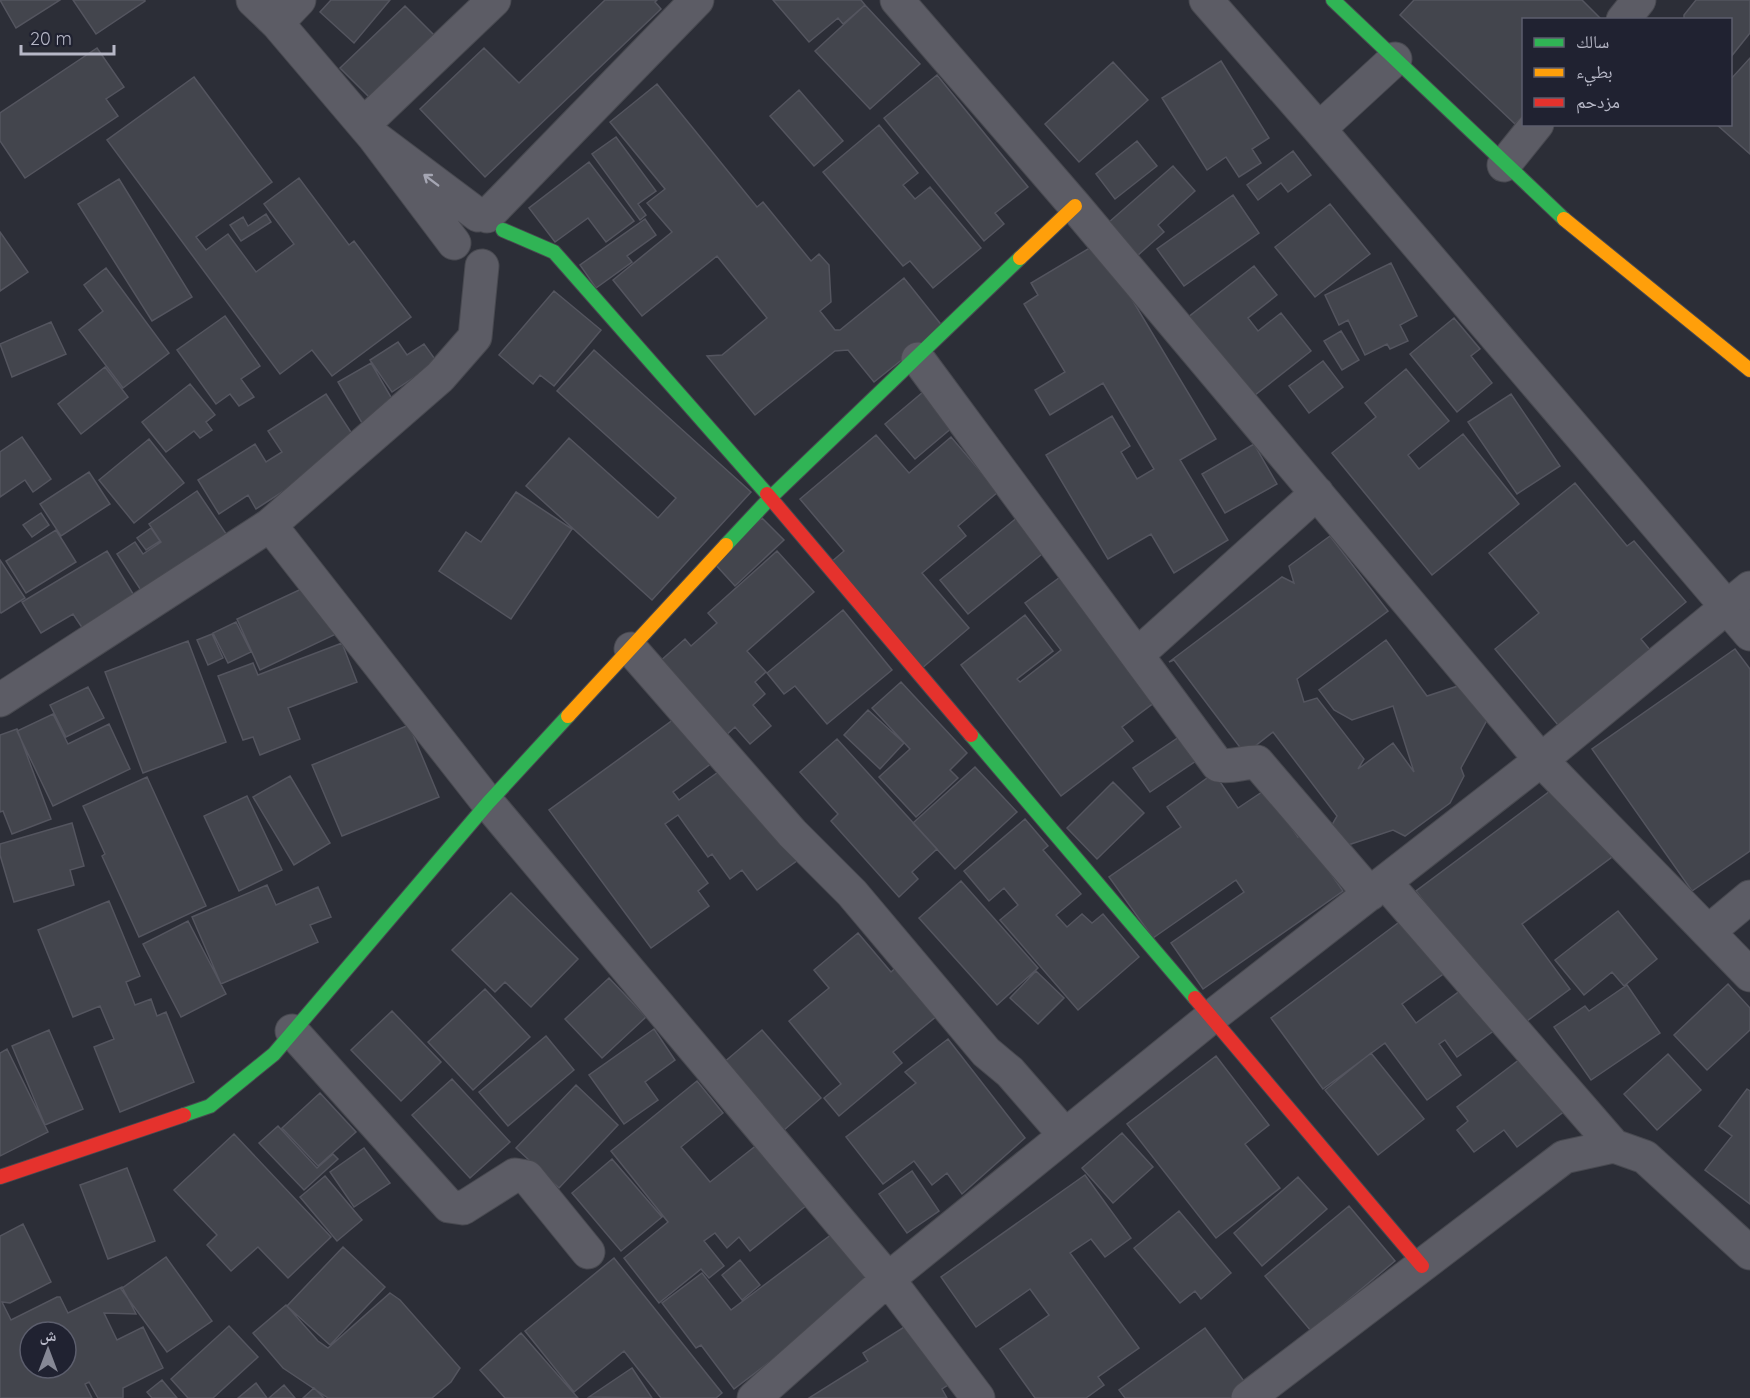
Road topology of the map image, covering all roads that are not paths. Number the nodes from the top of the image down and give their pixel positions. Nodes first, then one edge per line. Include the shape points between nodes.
1 (253, 0) edge
2 (494, 0) edge
3 (698, 0) edge
4 (897, 0) edge
5 (1206, 0) edge
6 (1334, 0) edge
7 (1639, 0) edge
8 (288, 11) edge
9 (1625, 18) edge
10 (1395, 59) junction
11 (1535, 126) edge
12 (1319, 129) junction
13 (369, 131) junction
14 (1504, 165) junction
15 (1075, 206) junction
16 (489, 220) junction
17 (454, 243) junction
18 (482, 266) junction
19 (918, 358) junction
20 (1750, 370) edge
21 (1317, 493) junction
22 (770, 498) junction
23 (270, 525) junction
24 (1738, 597) edge
25 (1750, 633) edge
26 (631, 649) junction
27 (1138, 654) junction
28 (0, 700) edge
29 (1541, 760) junction
30 (488, 803) junction
31 (1377, 888) junction
32 (1750, 897) edge
33 (1708, 932) junction
34 (1750, 975) edge
35 (1210, 1018) junction
36 (292, 1032) junction
37 (1065, 1135) junction
38 (1614, 1146) junction
39 (0, 1177) edge
40 (588, 1252) dead end
41 (1750, 1253) edge
42 (1422, 1266) junction
43 (888, 1280) junction
44 (754, 1398) edge
45 (978, 1398) edge
46 (1248, 1398) edge

1 - 8 street
2 - 13 street
3 - 16 street
4 - 15 street
5 - 12 street
6 - 10 street
7 - 9 street
8 - 13 street
10 - 12 street
10 - 14 street
11 - 14 street
12 - 24 street
16 -> 13 street
13 - 17 street
14 - 20 street via 1592,245
15 - 19 street
15 - 21 street
16 - 17 street via 469,217 458,226
16 - 18 street via 505,239 500,256
16 - 22 street via 554,252
17 - 18 street via 465,262
18 - 23 street via 475,337 440,377
19 - 22 street
19 - 27 street
21 - 27 street
21 - 29 street
22 - 26 street
22 - 35 street
23 - 28 street
23 - 30 street
24 - 25 street
24 - 29 street
26 - 30 street
26 - 37 street via 792,833 919,969 971,1035 1010,1072
27 - 31 street via 1218,765 1231,768 1257,762
29 - 31 street
29 - 33 street
30 - 36 street
30 - 43 street
31 - 35 street
31 - 38 street
32 - 33 street
33 - 34 street
35 - 37 street
35 - 42 street
36 - 39 street via 274,1054 210,1106
36 - 40 street via 449,1206 463,1208 515,1174 527,1177
37 - 43 street
38 - 41 street via 1645,1157
38 - 42 street via 1564,1157
42 - 46 street
43 - 44 street
43 - 45 street

